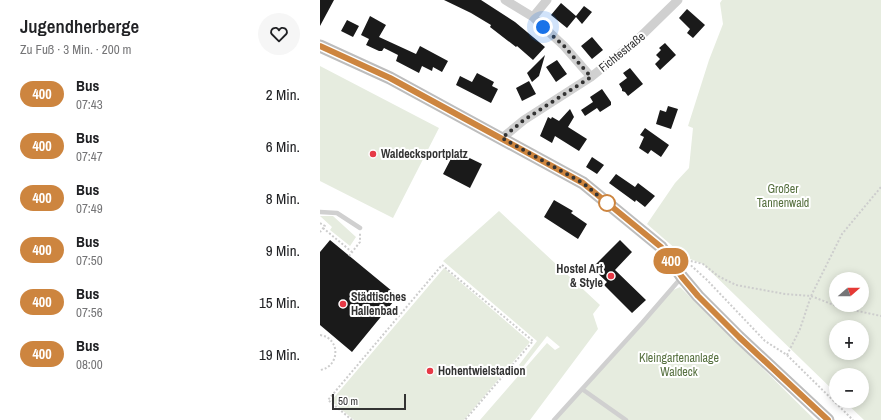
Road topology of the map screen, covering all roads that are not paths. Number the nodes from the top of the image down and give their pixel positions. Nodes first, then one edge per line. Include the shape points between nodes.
1 (505, 0) edge
2 (547, 0) edge
3 (678, 0) edge
4 (533, 17) junction
5 (320, 46) edge
6 (591, 77) junction
7 (502, 138) junction
8 (320, 212) edge
9 (360, 228) road end
10 (682, 277) junction
11 (582, 389) junction
12 (554, 420) edge
13 (626, 420) edge
14 (828, 420) edge

1 - 4 street
2 - 4 street
3 - 6 street, Fichtestraße via 637,40
4 - 6 street via 564,46
5 - 7 main road via 390,78
6 - 7 street, Fichtestraße via 524,120
7 - 10 main road via 583,183 661,247
8 - 9 lane via 337,213
10 - 11 lane
10 - 14 main road via 739,337
11 - 12 lane
11 - 13 lane

